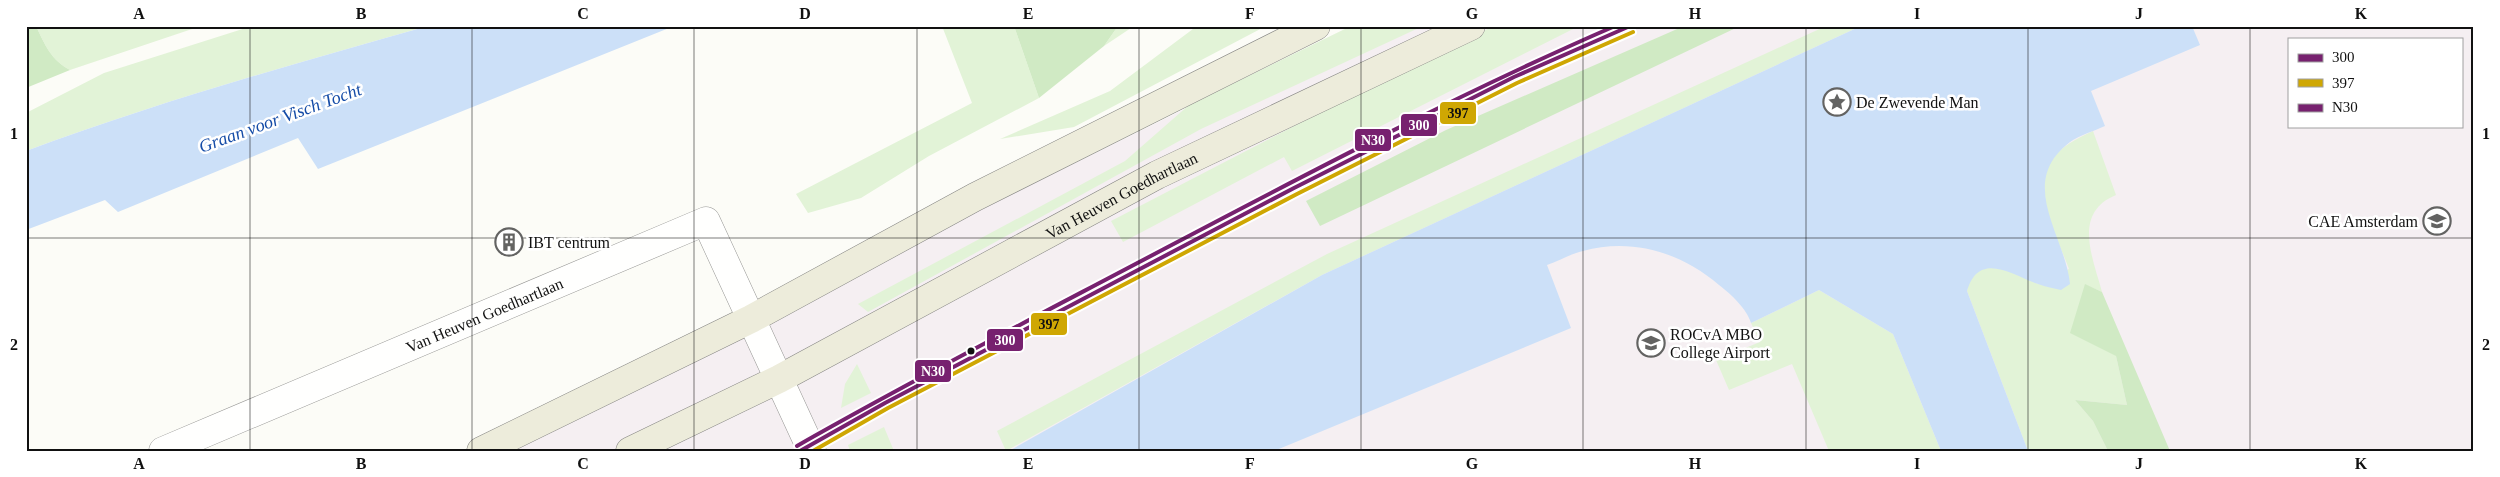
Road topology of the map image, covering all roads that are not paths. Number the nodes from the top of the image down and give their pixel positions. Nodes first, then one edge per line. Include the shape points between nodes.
1 (1316, 26) edge
2 (1471, 26) edge
3 (751, 319) junction
4 (779, 380) junction
5 (163, 451) edge
6 (481, 451) edge
7 (630, 451) edge
8 (812, 451) edge

1 - 3 main road via 975,197
2 - 4 main road, Van Heuven Goedhartlaan via 1157,175
3 - 4 street, Van Heuven Goedhartlaan
3 - 5 street, Van Heuven Goedhartlaan via 706,222
3 - 6 main road
4 - 7 main road, Van Heuven Goedhartlaan
4 - 8 street

